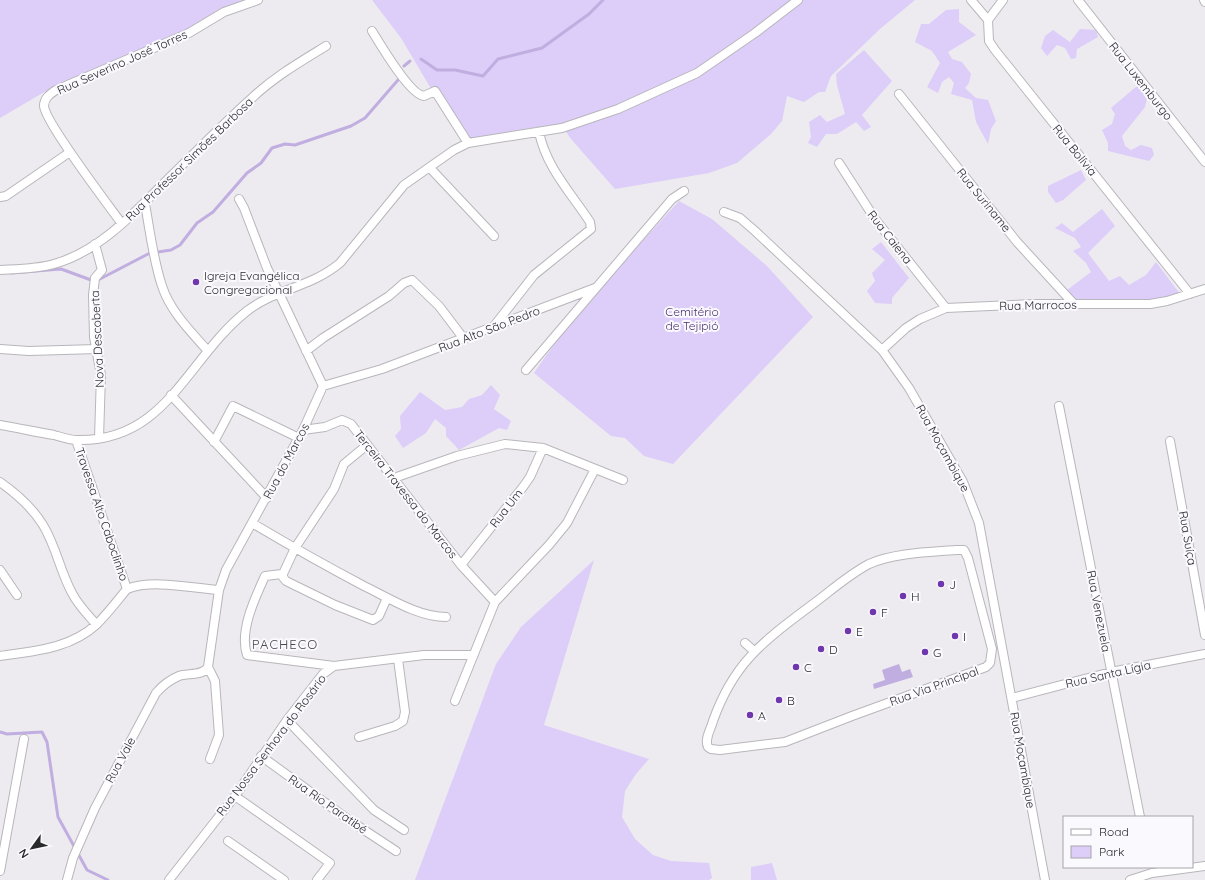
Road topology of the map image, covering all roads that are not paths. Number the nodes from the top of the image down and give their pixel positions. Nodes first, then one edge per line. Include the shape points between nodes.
1 (258, 0) edge
2 (798, 0) edge
3 (971, 0) edge
4 (1003, 0) edge
5 (1078, 0) edge
6 (988, 20) junction
7 (372, 31) dead end
8 (326, 46) dead end
9 (899, 94) dead end
10 (539, 132) junction
11 (468, 142) junction
12 (70, 152) junction
13 (1205, 162) edge
14 (838, 163) dead end
15 (430, 168) junction
16 (684, 191) dead end
17 (0, 197) edge
18 (239, 199) dead end
19 (145, 204) junction
20 (724, 212) dead end
21 (122, 224) junction
22 (494, 236) dead end
23 (95, 244) junction
24 (0, 270) edge
25 (595, 288) junction
26 (1205, 289) edge
27 (280, 292) junction
28 (1190, 294) junction
29 (1073, 303) junction
30 (946, 308) junction
31 (493, 326) junction
32 (464, 338) junction
33 (0, 350) edge
34 (97, 350) junction
35 (882, 350) junction
36 (208, 351) junction
37 (306, 351) junction
38 (526, 370) dead end
39 (323, 386) junction
40 (171, 395) junction
41 (1059, 406) dead end
42 (0, 425) edge
43 (303, 430) junction
44 (98, 438) junction
45 (299, 438) junction
46 (76, 440) junction
47 (1170, 441) dead end
48 (214, 442) junction
49 (367, 445) junction
50 (544, 448) junction
51 (595, 469) junction
52 (394, 478) junction
53 (623, 480) dead end
54 (0, 482) edge
55 (267, 498) junction
56 (970, 519) dead end
57 (252, 523) junction
58 (979, 523) junction
59 (295, 548) junction
60 (461, 564) junction
61 (0, 570) edge
62 (283, 576) junction
63 (127, 589) junction
64 (219, 590) junction
65 (17, 595) dead end
66 (387, 598) junction
67 (495, 602) junction
68 (446, 617) dead end
69 (96, 624) junction
70 (1205, 635) edge
71 (745, 643) dead end
72 (754, 651) junction
73 (1205, 654) edge
74 (473, 655) junction
75 (0, 656) edge
76 (398, 659) junction
77 (334, 666) junction
78 (207, 669) junction
79 (1111, 672) junction
80 (1012, 698) junction
81 (455, 701) dead end
82 (288, 720) junction
83 (359, 737) dead end
84 (24, 739) dead end
85 (261, 756) junction
86 (210, 759) dead end
87 (235, 796) junction
88 (1140, 816) edge
89 (404, 830) dead end
90 (228, 840) dead end
91 (396, 851) dead end
92 (1205, 866) edge
93 (1193, 867) edge
94 (1178, 868) edge
95 (1151, 870) edge
96 (0, 871) edge
97 (67, 880) edge
98 (169, 880) edge
99 (284, 880) edge
100 (318, 880) edge
101 (1045, 880) edge
102 (1130, 880) edge

1 - 12 street, Rua Severino José Torres via 224,12 189,33 49,94 44,107
2 - 10 street via 697,73 594,118
3 - 6 street
4 - 6 street
5 - 13 street, Rua Luxemburgo
6 - 28 street, Rua Bolívia via 989,41 995,50
7 - 11 street via 390,60 417,94 424,96 435,91
8 - 19 street, Rua Professor Simões Barbosa via 266,85
9 - 29 street, Rua Suriname via 1017,242
10 - 11 street
10 - 31 street via 553,169 590,222 591,229 534,275
11 - 15 street
12 - 17 street via 16,190
12 - 21 street, Rua Severino José Torres
14 - 30 street, Rua Caiena via 875,219
15 - 22 street
15 - 27 street via 404,185 340,263 303,286
16 - 25 street via 672,199
18 - 27 street via 267,268
19 - 21 street, Rua Professor Simões Barbosa
19 - 36 street via 162,287 176,312
20 - 35 street, Rua Moçambique via 740,218 755,231
21 - 23 street, Rua Professor Simões Barbosa
23 - 24 street, Rua Professor Simões Barbosa via 55,264
23 - 34 street, Nova Descoberta via 102,270 94,283 94,337
25 - 31 street, Rua Alto São Pedro
25 - 38 street
26 - 28 street, Rua Marrocos
27 - 36 street via 260,301 245,312
27 - 37 street
28 - 29 street, Rua Marrocos via 1150,304
29 - 30 street, Rua Marrocos
30 - 35 street, Rua Marrocos via 906,328
31 - 32 street, Rua Alto São Pedro
32 - 37 street via 412,280
32 - 39 street, Rua Alto São Pedro via 382,369
33 - 34 street
34 - 44 street, Nova Descoberta via 101,375
35 - 58 street, Rua Moçambique via 909,388 963,482
36 - 40 street
37 - 39 street
39 - 43 street, Rua do Marcos
40 - 44 street via 144,422 132,429
40 - 48 street
41 - 79 street, Rua Venezuela
42 - 46 street
43 - 45 street, Rua do Marcos
43 - 49 street, Terceira Travessa do Marcos via 325,427 344,420 351,424
44 - 46 street
45 - 48 street via 233,406
45 - 55 street, Rua do Marcos
46 - 63 street, Travessa Alto Caboclinho
47 - 70 street, Rua Suíça
48 - 55 street
49 - 52 street, Terceira Travessa do Marcos
49 - 59 street via 344,464 324,506
50 - 51 street
50 - 52 street via 505,444 482,448
50 - 60 street, Rua Um via 523,486
51 - 53 street
51 - 67 street via 567,523
52 - 60 street, Terceira Travessa do Marcos
54 - 69 street via 15,493 36,515 50,539 71,592
55 - 57 street, Rua do Marcos
56 - 58 street
57 - 59 street
57 - 64 street, Rua do Marcos via 238,546
58 - 80 street, Rua Moçambique
59 - 62 street
59 - 66 street
60 - 67 street, Terceira Travessa do Marcos
61 - 65 street
62 - 66 street via 335,605 373,620 379,616
62 - 77 street via 265,576 250,611 245,648 247,655
63 - 64 street via 147,585
63 - 69 street
64 - 78 street
66 - 68 street via 432,616
67 - 74 street
69 - 75 street via 73,640 48,649
71 - 72 street
72 - 72 street, Rua Via Principal via 729,685 717,710 706,744 711,749 766,746 785,742 979,670 990,663 992,649 968,558 964,550 956,550 923,552 870,564 852,574
73 - 79 street, Rua Santa Lígia
74 - 76 street, Rua Nossa Senhora do Rosário via 424,655
74 - 81 street
76 - 77 street, Rua Nossa Senhora do Rosário
76 - 83 street via 405,717 400,724
77 - 82 street, Rua Nossa Senhora do Rosário via 323,674
78 - 86 street via 215,681 219,735
78 - 97 street, Rua Vale via 170,680 156,693 111,776 78,846
79 - 80 street, Rua Santa Lígia
79 - 88 street, Rua Venezuela
80 - 101 street, Rua Moçambique
82 - 85 street, Rua Nossa Senhora do Rosário
82 - 89 street via 374,810
84 - 96 street
85 - 87 street, Rua Nossa Senhora do Rosário
85 - 91 street, Rua Rio Paratibé
87 - 98 street, Rua Nossa Senhora do Rosário
87 - 100 street via 330,864
90 - 99 street
92 - 93 street
94 - 95 street
95 - 102 street

